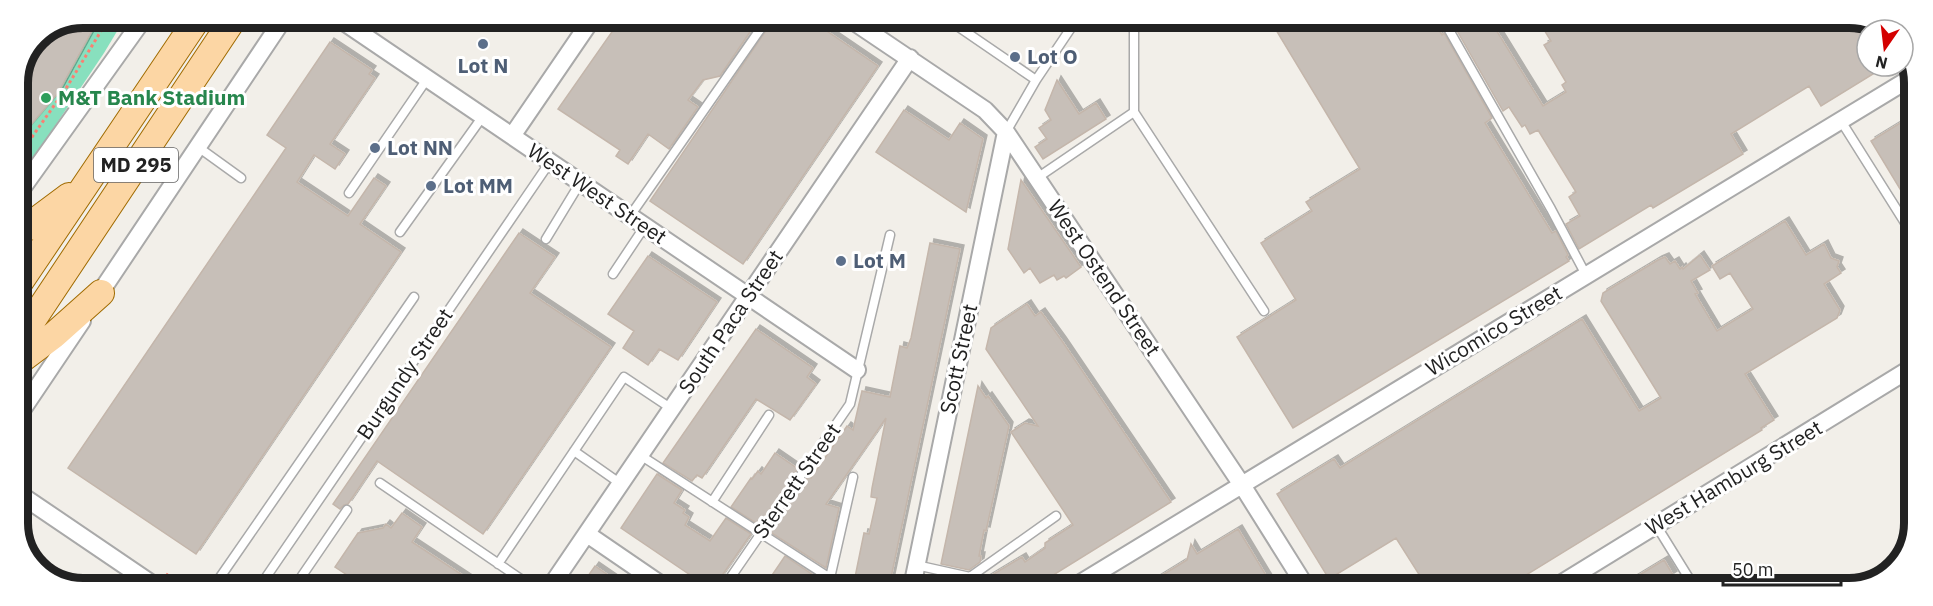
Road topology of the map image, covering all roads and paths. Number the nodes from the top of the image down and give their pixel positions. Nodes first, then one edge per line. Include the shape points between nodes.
1 (103, 28) edge
2 (137, 28) edge
3 (191, 28) edge
4 (227, 28) edge
5 (277, 28) edge
6 (353, 28) edge
7 (586, 28) edge
8 (758, 28) edge
9 (761, 28) edge
10 (864, 28) edge
11 (960, 28) edge
12 (1071, 28) edge
13 (1134, 28) edge
14 (1450, 28) edge
15 (759, 31) junction
16 (910, 58) junction
17 (428, 79) junction
18 (1036, 80) junction
19 (1904, 82) edge
20 (1134, 112) junction
21 (483, 116) junction
22 (1841, 121) junction
23 (1006, 132) junction
24 (512, 136) junction
25 (28, 143) edge
26 (198, 147) junction
27 (550, 162) junction
28 (242, 178) dead end
29 (1037, 178) junction
30 (28, 180) edge
31 (86, 183) junction
32 (580, 183) junction
33 (349, 193) dead end
34 (630, 216) junction
35 (1904, 221) edge
36 (28, 226) edge
37 (645, 226) junction
38 (400, 232) dead end
39 (890, 235) dead end
40 (546, 239) dead end
41 (28, 269) edge
42 (613, 274) dead end
43 (1586, 275) junction
44 (100, 292) junction
45 (748, 296) junction
46 (414, 297) dead end
47 (1264, 311) dead end
48 (29, 326) edge
49 (29, 354) edge
50 (857, 370) junction
51 (1904, 374) edge
52 (29, 400) edge
53 (672, 409) junction
54 (769, 415) dead end
55 (574, 451) junction
56 (640, 455) junction
57 (853, 477) dead end
58 (380, 483) dead end
59 (621, 484) junction
60 (1242, 485) junction
61 (29, 500) edge
62 (712, 502) junction
63 (347, 510) dead end
64 (1056, 516) dead end
65 (1656, 525) junction
66 (587, 534) junction
67 (760, 534) junction
68 (498, 564) junction
69 (916, 565) junction
70 (143, 578) edge
71 (220, 578) edge
72 (265, 578) edge
73 (300, 578) edge
74 (519, 578) edge
75 (557, 578) edge
76 (651, 578) edge
77 (730, 578) edge
78 (914, 578) edge
79 (1089, 578) edge
80 (1300, 578) edge
81 (1570, 578) edge
82 (1689, 578) edge

1 - 25 path
2 - 30 street
3 - 31 main road, MD 295
4 - 48 main road, MD 295
5 - 26 street
6 - 17 street, West West Street
7 - 24 street
8 - 15 lane
9 - 15 lane
10 - 16 street, West Ostend Street
11 - 18 lane
12 - 18 lane
13 - 20 lane
14 - 43 lane
15 - 34 lane
16 - 23 street, West Ostend Street via 985,110
16 - 45 street, South Paca Street
17 - 21 street, West West Street
17 - 33 lane
18 - 23 lane
19 - 22 street, Wicomico Street
20 - 29 lane
20 - 47 lane
21 - 24 street, West West Street
21 - 38 lane
22 - 35 lane
22 - 43 street, Wicomico Street
23 - 29 street, West Ostend Street
23 - 69 street, Scott Street
24 - 27 street, West West Street
26 - 28 lane
26 - 44 street
27 - 32 street, West West Street
27 - 72 lane, Burgundy Street
29 - 60 street, West Ostend Street
31 - 36 main road
31 - 41 main road, MD 295
32 - 34 street, West West Street
32 - 40 lane
34 - 37 street, West West Street
37 - 42 lane
37 - 45 street, West West Street
39 - 50 lane, Sterrett Street
43 - 60 street, Wicomico Street
44 - 49 main road
44 - 52 street
45 - 50 street, West West Street
45 - 53 street, South Paca Street
46 - 71 lane
50 - 67 lane, Sterrett Street via 850,404
51 - 65 street, West Hamburg Street
53 - 55 lane via 624,377
53 - 56 street, South Paca Street
54 - 62 lane
55 - 59 lane
55 - 68 lane
56 - 59 street, South Paca Street
56 - 62 lane
57 - 67 lane via 830,578
58 - 68 lane
59 - 66 street, South Paca Street
60 - 79 street, Wicomico Street
60 - 80 street, West Ostend Street
61 - 70 street
62 - 67 lane
63 - 73 lane
64 - 69 lane via 970,577
65 - 81 street, West Hamburg Street
65 - 82 lane
66 - 75 street, South Paca Street
66 - 76 street
67 - 77 lane, Sterrett Street
68 - 74 lane
69 - 78 street, Scott Street

